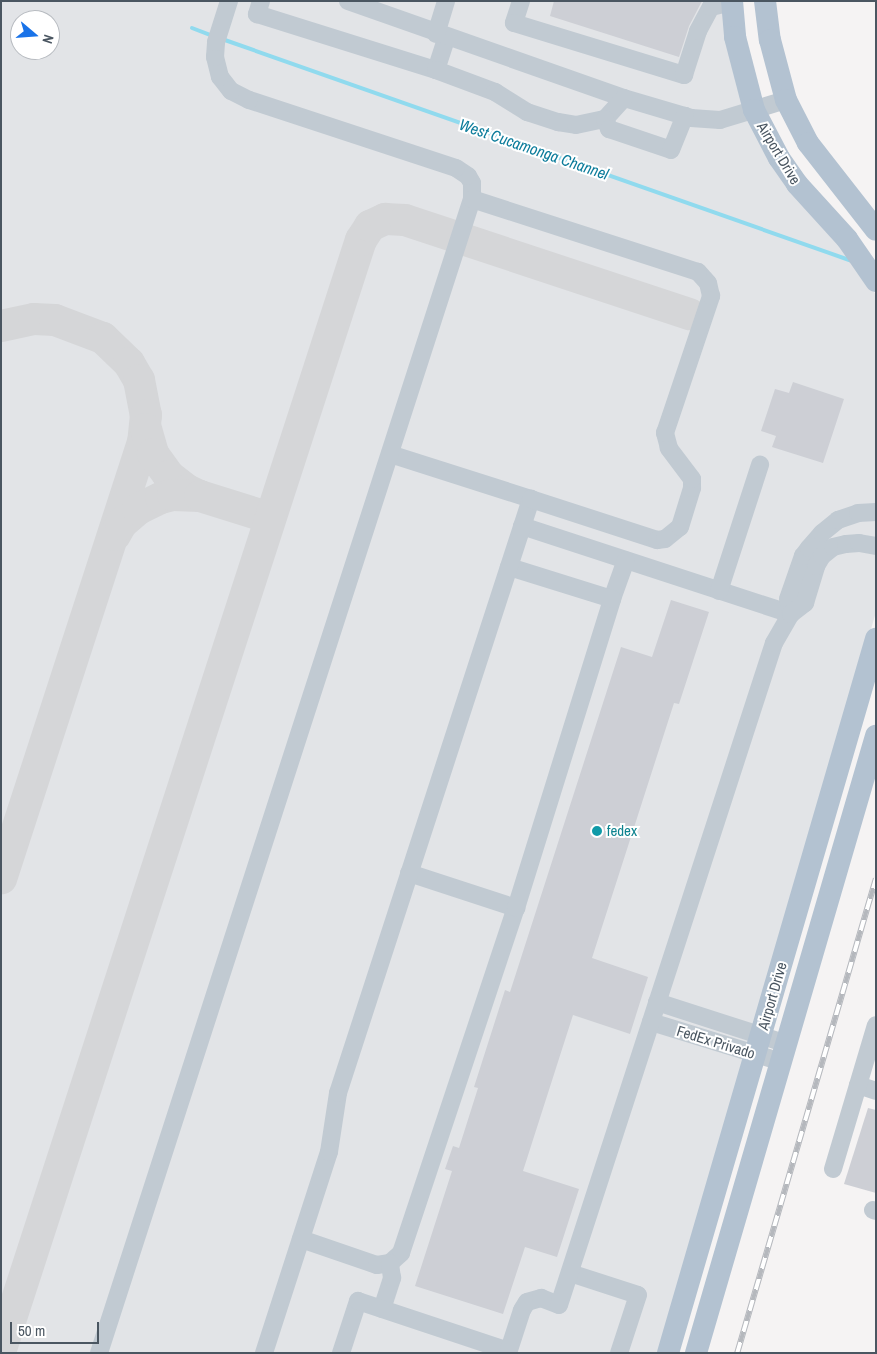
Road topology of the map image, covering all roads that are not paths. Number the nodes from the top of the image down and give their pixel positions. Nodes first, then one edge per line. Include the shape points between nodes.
1 (230, 1) edge
2 (261, 1) edge
3 (348, 1) edge
4 (446, 1) edge
5 (521, 1) edge
6 (765, 1) edge
7 (732, 2) edge
8 (442, 35) junction
9 (436, 70) junction
10 (624, 98) junction
11 (786, 100) junction
12 (754, 110) junction
13 (681, 114) junction
14 (605, 119) junction
15 (472, 199) junction
16 (876, 230) edge
17 (876, 280) edge
18 (390, 454) junction
19 (760, 465) dead end
20 (531, 499) junction
21 (876, 512) edge
22 (522, 526) junction
23 (876, 546) edge
24 (626, 560) junction
25 (509, 567) junction
26 (719, 591) junction
27 (612, 599) junction
28 (791, 614) junction
29 (876, 639) edge
30 (876, 736) edge
31 (409, 874) junction
32 (516, 908) junction
33 (657, 1002) junction
34 (651, 1022) junction
35 (876, 1025) edge
36 (757, 1045) junction
37 (784, 1053) junction
38 (858, 1085) junction
39 (876, 1091) edge
40 (833, 1169) dead end
41 (301, 1239) junction
42 (390, 1263) junction
43 (570, 1273) junction
44 (382, 1309) junction
45 (105, 1351) edge
46 (508, 1352) edge
47 (264, 1353) edge
48 (341, 1353) edge
49 (619, 1353) edge
50 (668, 1353) edge
51 (696, 1353) edge

1 - 15 street via 215,48 217,69 231,91 240,97 456,168 472,183
2 - 9 street via 257,14
3 - 8 street
4 - 8 street
5 - 7 street via 514,24 684,75 698,32 711,7
6 - 11 main road, Airport Drive via 770,40
7 - 12 main road, Airport Drive via 735,37
8 - 9 street
8 - 10 street
9 - 14 street via 495,92 527,112 545,118 576,124
10 - 13 street
10 - 14 street
11 - 12 street
11 - 16 main road, Airport Drive via 808,143
12 - 13 street via 720,120
12 - 17 main road, Airport Drive via 779,158 797,184
13 - 14 street via 671,150 609,130
15 - 18 street
15 - 20 street via 698,272 708,283 711,296 666,433 669,448 692,479 680,527 665,539 657,540
18 - 20 street
18 - 45 street
19 - 26 street
20 - 22 street
21 - 28 street via 858,513 838,520 809,548 788,599
22 - 24 street
22 - 25 street
23 - 28 street via 859,543 833,547 816,566 805,603
24 - 26 street
24 - 27 street
25 - 27 street
25 - 31 street
26 - 28 street
27 - 32 street
28 - 33 street via 774,643
29 - 36 main road, Airport Drive
30 - 37 main road, Airport Drive
31 - 32 street
31 - 41 street via 338,1093 330,1152
32 - 42 street via 400,1253
33 - 34 street
33 - 36 street, FedEx Privado
34 - 36 street, FedEx Privado
34 - 43 street
35 - 38 street
36 - 37 street, FedEx Privado
36 - 50 main road, Airport Drive
37 - 51 main road, Airport Drive
38 - 39 street
38 - 40 street
41 - 42 street via 377,1265
41 - 47 street
42 - 44 street via 392,1278
43 - 46 street via 559,1305 541,1298 527,1302
43 - 49 street via 638,1295
44 - 46 street
44 - 48 street via 358,1301

